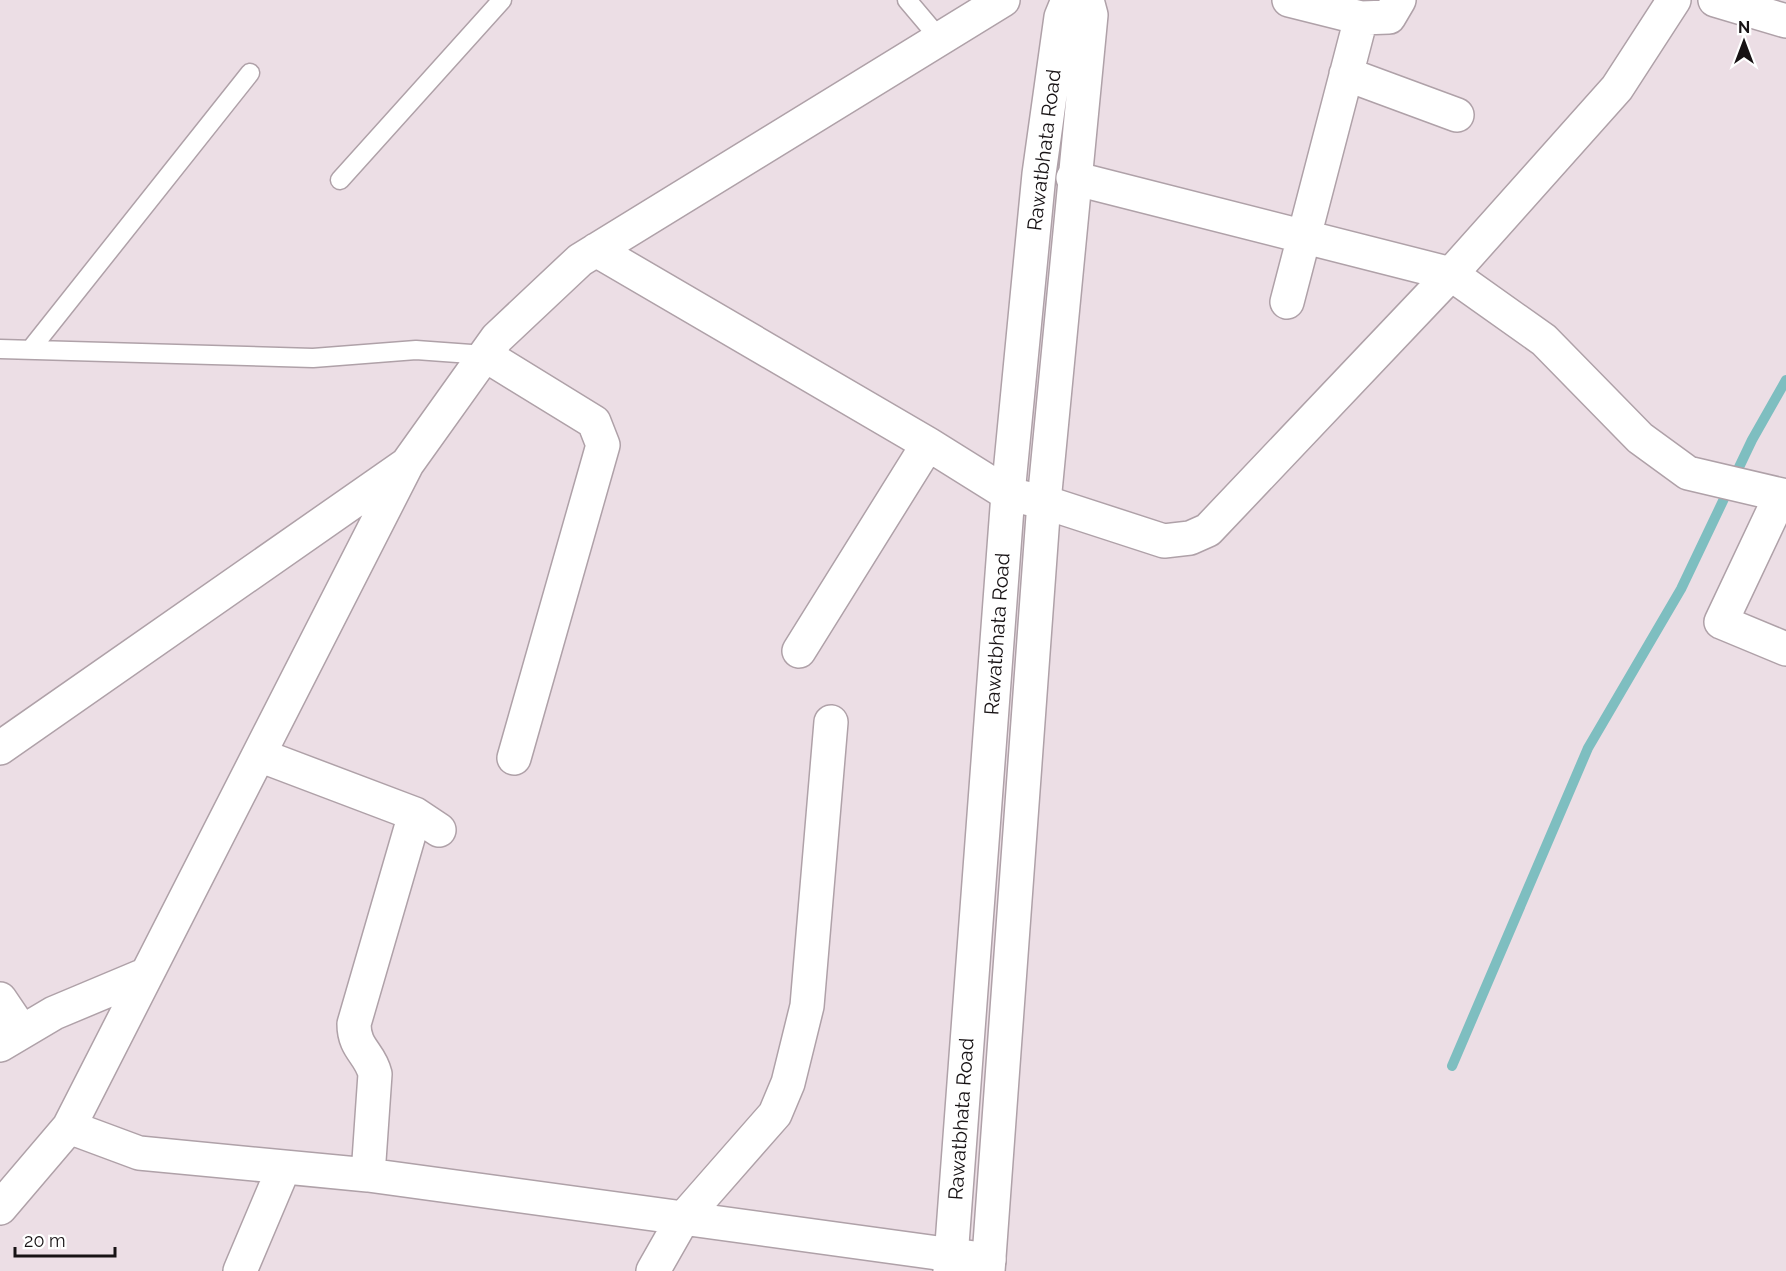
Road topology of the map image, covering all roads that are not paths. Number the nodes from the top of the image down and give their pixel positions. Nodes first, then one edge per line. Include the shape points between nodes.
1 (502, 0) edge
2 (907, 0) edge
3 (1003, 0) edge
4 (1068, 0) edge
5 (1087, 0) edge
6 (1289, 0) edge
7 (1400, 0) edge
8 (1674, 0) edge
9 (1716, 0) edge
10 (1361, 18) junction
11 (1786, 21) edge
12 (940, 39) junction
13 (250, 73) dead end
14 (1346, 74) junction
15 (1457, 115) dead end
16 (1073, 178) junction
17 (340, 180) dead end
18 (1304, 236) junction
19 (596, 250) junction
20 (1451, 274) junction
21 (1287, 302) dead end
22 (0, 349) edge
23 (30, 350) junction
24 (485, 355) junction
25 (928, 444) junction
26 (407, 464) junction
27 (1008, 494) junction
28 (1774, 494) edge
29 (1044, 502) junction
30 (1786, 649) edge
31 (799, 651) dead end
32 (831, 722) dead end
33 (0, 748) edge
34 (259, 754) junction
35 (514, 758) dead end
36 (147, 974) junction
37 (0, 999) edge
38 (11, 1037) edge
39 (69, 1127) junction
40 (284, 1167) junction
41 (369, 1175) junction
42 (0, 1208) edge
43 (682, 1220) junction
44 (950, 1264) edge
45 (989, 1266) edge
46 (240, 1271) edge
47 (653, 1271) edge

1 - 17 lane
2 - 12 lane
3 - 12 street
4 - 27 street, Rawatbhata Road via 1061,17 1039,174
5 - 16 street, Rawatbhata Road via 1091,15
6 - 10 street
7 - 10 street via 1389,17
8 - 20 street via 1617,88
9 - 11 street
10 - 14 street
12 - 19 street
13 - 23 lane
14 - 15 street
14 - 18 street
16 - 18 street
16 - 29 street, Rawatbhata Road
18 - 20 street
18 - 21 street
19 - 24 street via 497,338
19 - 25 street
20 - 28 street via 1544,340 1640,438 1688,473
20 - 29 street via 1208,530 1190,538 1164,541
22 - 23 lane
23 - 24 lane via 313,358 416,350
24 - 26 street
24 - 35 street via 594,422 603,445
25 - 27 street
25 - 31 street
26 - 33 street
26 - 34 street
27 - 29 street
27 - 44 street, Rawatbhata Road
28 - 30 street via 1721,622
29 - 45 street, Rawatbhata Road
32 - 43 street via 807,1006 788,1083 775,1114
34 - 36 street
34 - 41 street via 427,822 354,1024 358,1046 375,1074
36 - 38 street via 54,1013
36 - 39 street
37 - 38 street
39 - 40 street via 139,1152
39 - 42 street
40 - 41 street
40 - 46 street
41 - 43 street
43 - 44 street
43 - 47 street
44 - 45 street

